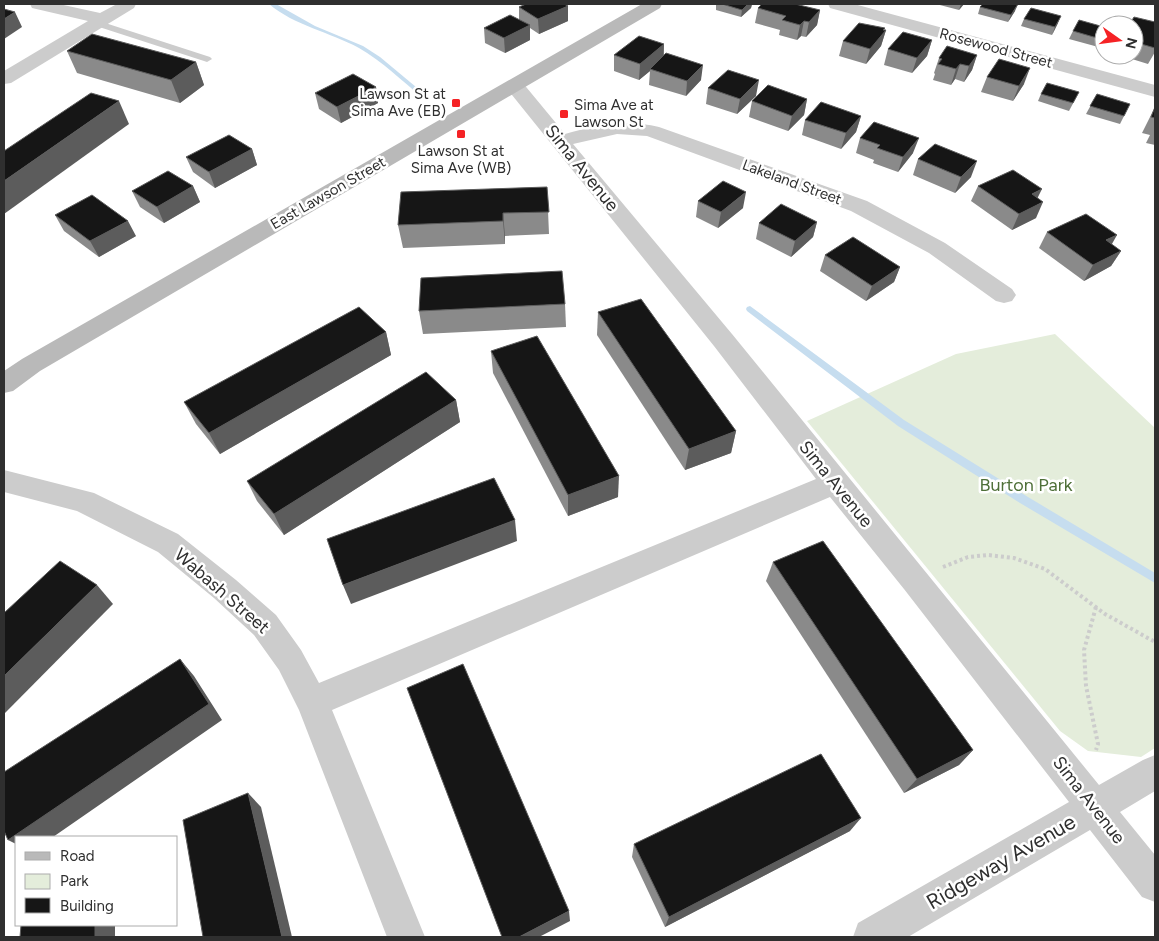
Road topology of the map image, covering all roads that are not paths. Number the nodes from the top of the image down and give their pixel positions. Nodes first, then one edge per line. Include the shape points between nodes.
1 (38, 4) edge
2 (128, 4) edge
3 (654, 4) edge
4 (836, 4) edge
5 (99, 21) junction
6 (207, 59) dead end
7 (4, 78) edge
8 (514, 86) junction
9 (1155, 91) edge
10 (561, 141) junction
11 (1004, 295) dead end
12 (4, 384) edge
13 (4, 481) edge
14 (835, 483) junction
15 (312, 702) junction
16 (1155, 772) edge
17 (1096, 808) junction
18 (1155, 884) edge
19 (406, 937) edge
20 (872, 937) edge

1 - 5 street
2 - 5 street
3 - 8 street, East Lawson Street
4 - 9 street, Rosewood Street
5 - 6 lane
5 - 7 street
8 - 10 street, Sima Avenue
8 - 12 street, East Lawson Street via 153,294
10 - 11 street, Lakeland Street via 612,128 652,131 859,206 937,248
10 - 14 street, Sima Avenue
13 - 15 street, Wabash Street via 84,501 168,544 265,625 290,660
14 - 15 street
14 - 17 street, Sima Avenue
15 - 19 street, Wabash Street
16 - 17 street, Ridgeway Avenue
17 - 18 street, Sima Avenue
17 - 20 street, Ridgeway Avenue

